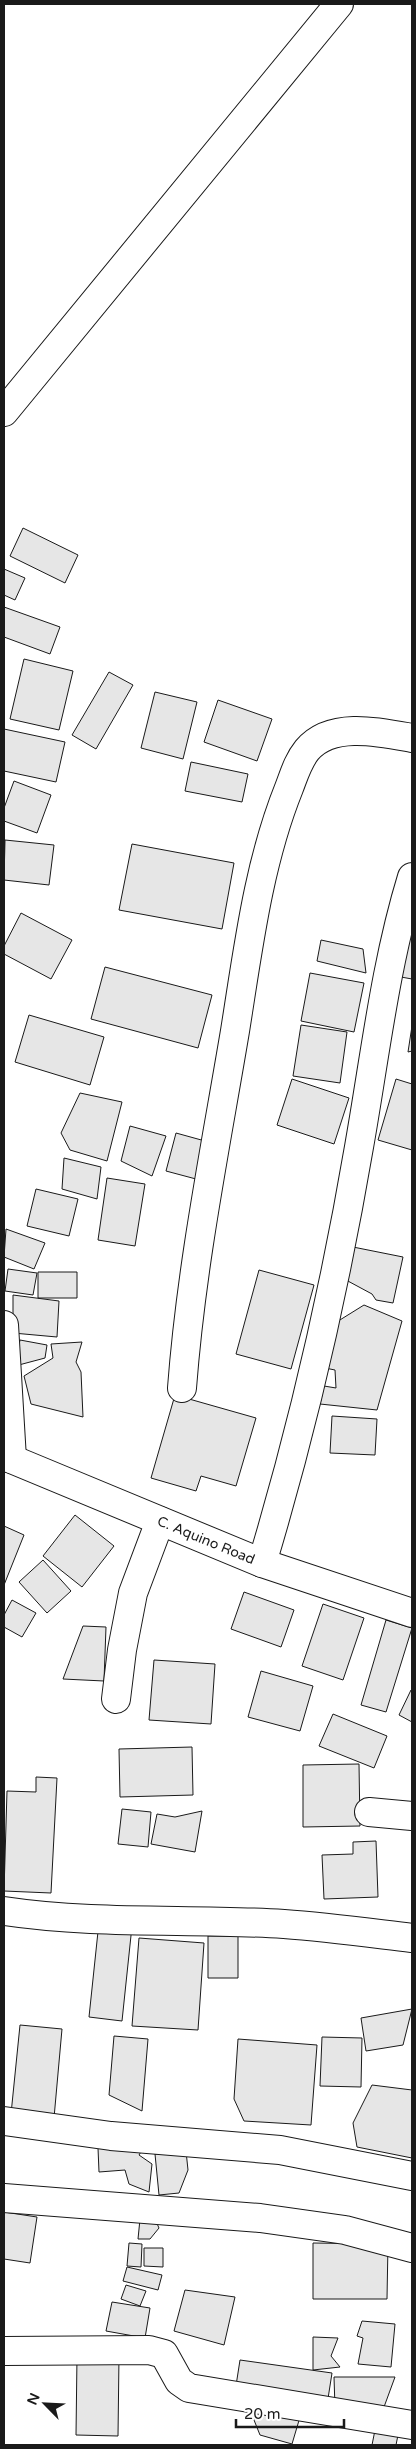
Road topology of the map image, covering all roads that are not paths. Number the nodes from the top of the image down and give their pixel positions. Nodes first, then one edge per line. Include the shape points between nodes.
1 (339, 4) edge
2 (4, 412) edge
3 (412, 738) edge
4 (412, 877) edge
5 (4, 1325) edge
6 (182, 1388) dead end
7 (8, 1458) edge
8 (160, 1522) junction
9 (262, 1563) junction
10 (412, 1613) edge
11 (116, 1699) dead end
12 (369, 1812) dead end
13 (412, 1816) edge
14 (4, 1911) edge
15 (412, 1938) edge
16 (4, 2121) edge
17 (412, 2176) edge
18 (4, 2198) edge
19 (412, 2248) edge
20 (4, 2352) edge
21 (412, 2425) edge

1 - 2 street
3 - 6 street via 356,731 317,741 298,764 279,812 261,880 209,1182 187,1318
4 - 9 street via 395,936 359,1148 306,1405
5 - 7 street
7 - 8 street, C. Aquino Road
8 - 9 street, C. Aquino Road
8 - 11 street via 133,1593
9 - 10 street, C. Aquino Road
12 - 13 street
14 - 15 street via 155,1922 284,1924
16 - 17 street via 112,2136 280,2150
18 - 19 street via 260,2218 345,2230
20 - 21 street via 149,2350 164,2354 179,2381 189,2388

